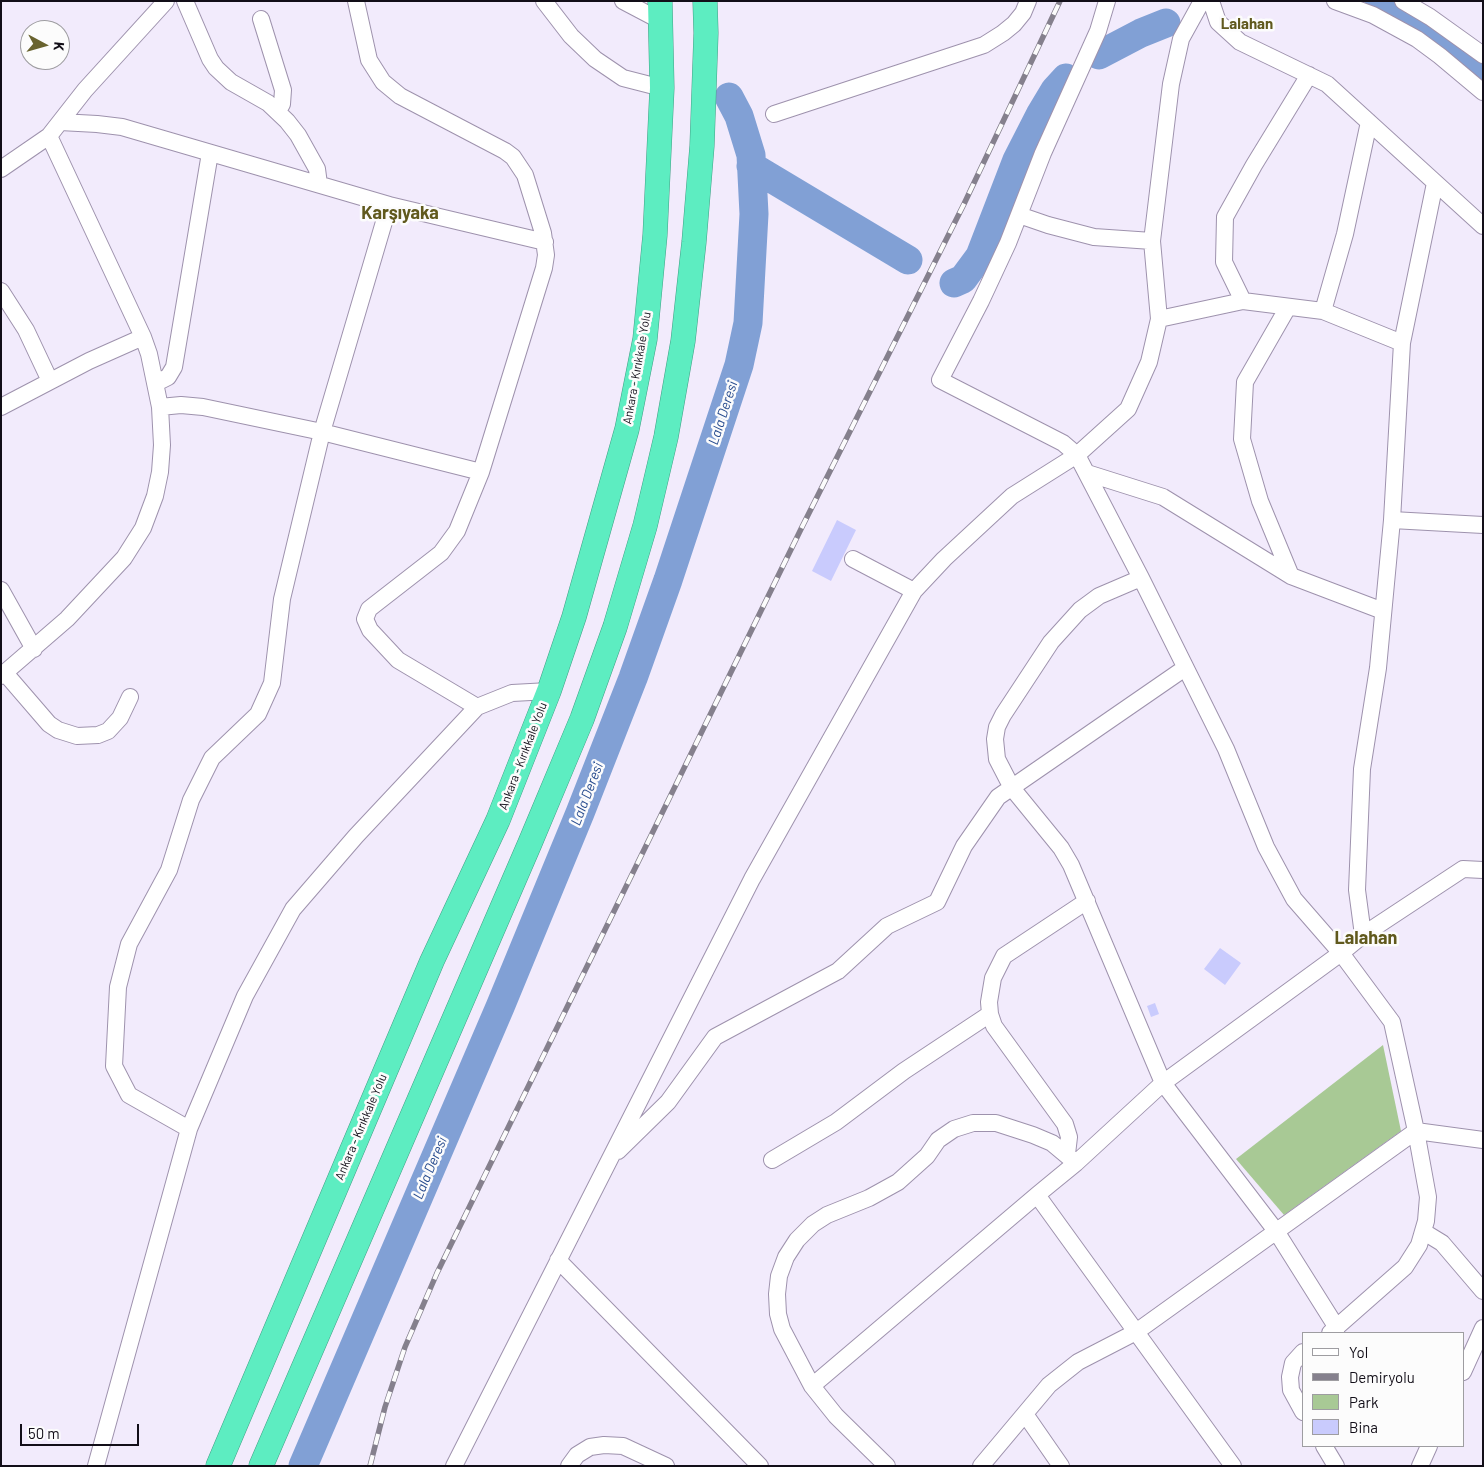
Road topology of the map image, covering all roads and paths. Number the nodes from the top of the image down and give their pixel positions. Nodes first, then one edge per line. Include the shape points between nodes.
1 (166, 1) edge
2 (184, 1) edge
3 (356, 1) edge
4 (544, 1) edge
5 (623, 1) edge
6 (705, 1) edge
7 (1028, 1) edge
8 (1107, 1) edge
9 (1202, 1) edge
10 (1211, 1) edge
11 (1335, 1) edge
12 (1403, 1) edge
13 (660, 11) edge
14 (261, 19) dead end
15 (1483, 55) edge
16 (1309, 76) junction
17 (662, 88) junction
18 (1483, 92) edge
19 (278, 112) junction
20 (774, 114) dead end
21 (60, 122) junction
22 (1369, 122) junction
23 (49, 136) junction
24 (210, 153) junction
25 (3, 165) edge
26 (1435, 183) junction
27 (319, 184) junction
28 (389, 205) junction
29 (1019, 215) junction
30 (1483, 226) edge
31 (1152, 241) junction
32 (545, 242) junction
33 (1, 291) edge
34 (1243, 301) junction
35 (1288, 307) junction
36 (1323, 311) junction
37 (1158, 319) junction
38 (143, 337) junction
39 (1402, 343) junction
40 (50, 381) junction
41 (156, 383) junction
42 (160, 407) junction
43 (1, 408) edge
44 (322, 432) junction
45 (1077, 455) junction
46 (481, 472) junction
47 (1087, 473) junction
48 (1392, 520) junction
49 (1483, 526) edge
50 (853, 559) dead end
51 (1291, 576) junction
52 (1141, 578) junction
53 (1, 590) edge
54 (914, 591) junction
55 (1384, 610) junction
56 (34, 649) junction
57 (1184, 668) junction
58 (3, 675) edge
59 (549, 691) junction
60 (130, 697) dead end
61 (477, 708) junction
62 (1012, 788) junction
63 (1483, 870) edge
64 (1087, 902) junction
65 (1363, 934) junction
66 (1341, 953) junction
67 (990, 1014) junction
68 (1163, 1083) junction
69 (189, 1130) junction
70 (1416, 1131) junction
71 (1483, 1140) edge
72 (1071, 1159) junction
73 (772, 1160) dead end
74 (608, 1162) junction
75 (1037, 1194) junction
76 (1276, 1232) junction
77 (1424, 1232) junction
78 (558, 1260) junction
79 (1483, 1292) edge
80 (1483, 1328) edge
81 (1333, 1331) edge
82 (1136, 1332) junction
83 (1302, 1353) edge
84 (1464, 1370) edge
85 (812, 1386) junction
86 (1302, 1410) edge
87 (1025, 1414) junction
88 (1325, 1447) edge
89 (1429, 1447) edge
90 (96, 1466) edge
91 (218, 1466) edge
92 (261, 1466) edge
93 (454, 1466) edge
94 (569, 1466) edge
95 (666, 1466) edge
96 (760, 1466) edge
97 (887, 1466) edge
98 (981, 1466) edge
99 (1061, 1466) edge
100 (1234, 1466) edge
101 (1336, 1466) edge
102 (1420, 1466) edge

1 - 21 street
2 - 19 street via 216,68 231,82
3 - 32 street via 369,60 383,82 400,96 513,157 525,176
4 - 17 street via 595,59 623,78
5 - 13 street
6 - 92 highway via 702,146 683,341 646,526 582,720
7 - 20 street via 1014,24 984,45
8 - 29 street via 1098,31
9 - 31 street via 1181,39 1171,84
10 - 16 street via 1218,22 1240,42
11 - 18 street via 1373,15 1417,39
12 - 15 street
13 - 17 highway, Ankara - Kırıkkale Yolu
14 - 19 street via 283,90
16 - 22 street via 1327,84
16 - 34 street via 1225,216 1224,262
17 - 59 highway, Ankara - Kırıkkale Yolu via 655,235 645,338 627,429 574,617
19 - 27 street via 302,142 317,169
21 - 23 street
21 - 24 street via 122,127
22 - 26 street
22 - 36 street via 1345,234
23 - 25 street
23 - 38 street
24 - 27 street
24 - 41 street via 174,366 168,377
26 - 30 street
26 - 39 street
27 - 28 street
28 - 32 street
28 - 44 street
29 - 31 street via 1094,237
29 - 45 street via 996,270 940,380 1063,443
31 - 37 street
32 - 46 street via 544,268
33 - 40 street via 26,330
34 - 35 street
34 - 37 street
35 - 36 street
35 - 51 street via 1245,382 1242,439 1260,501
36 - 39 street
37 - 45 street via 1149,362 1128,409
38 - 40 street
38 - 41 street
39 - 48 street
40 - 43 street
41 - 42 street
42 - 44 street via 203,407
42 - 56 street via 160,472 143,528 124,558
44 - 46 street
44 - 69 street via 282,599 272,683 258,714 212,758 192,800 169,870 129,944 118,987 114,1066 128,1095
45 - 47 street
45 - 54 street via 1012,496
46 - 61 street via 450,544 432,562 369,609 365,619 370,630 398,660
47 - 51 street via 1162,497
47 - 52 street
48 - 49 street
48 - 55 street
50 - 54 street
51 - 55 street
52 - 57 street
52 - 62 street via 1099,596 1080,610 1051,642 1003,714 997,727 996,759
53 - 56 street
54 - 74 street via 752,879
55 - 65 street via 1362,769 1357,890
56 - 58 street
57 - 62 street
57 - 66 street via 1226,749 1266,847 1294,899
58 - 60 street via 49,724 77,736 108,731 120,718
59 - 61 street via 512,693
59 - 91 highway, Ankara - Kırıkkale Yolu via 498,820 432,961
61 - 69 street via 356,836 293,909 245,996
62 - 64 street via 1061,848
62 - 74 street via 998,797 964,846 937,902 887,926 838,971 715,1038 668,1102
63 - 65 street via 1462,869
64 - 67 street via 1004,956 993,978
64 - 68 street
65 - 66 street
66 - 68 street
66 - 70 street via 1392,1022
67 - 72 street via 994,1026 1065,1124
67 - 73 street via 904,1071 836,1122
68 - 72 street
68 - 76 street
69 - 90 street
70 - 71 street
70 - 76 street
70 - 77 street via 1428,1197
72 - 75 street
72 - 85 street via 1052,1143 1034,1135 996,1123 973,1123 954,1129 938,1140 927,1156 898,1182 813,1224 786,1257 777,1294 782,1329
74 - 78 street
75 - 82 street
75 - 85 street
76 - 81 street
76 - 82 street
77 - 79 street via 1442,1243
77 - 81 street via 1405,1267
78 - 93 street
78 - 96 street
80 - 84 street
82 - 87 street via 1078,1362 1049,1385
82 - 100 street
83 - 86 street via 1294,1363 1290,1377 1291,1390
85 - 97 street via 836,1416
87 - 98 street
87 - 99 street
88 - 101 street
89 - 102 street
94 - 95 street via 577,1455 590,1447 604,1445 623,1446

